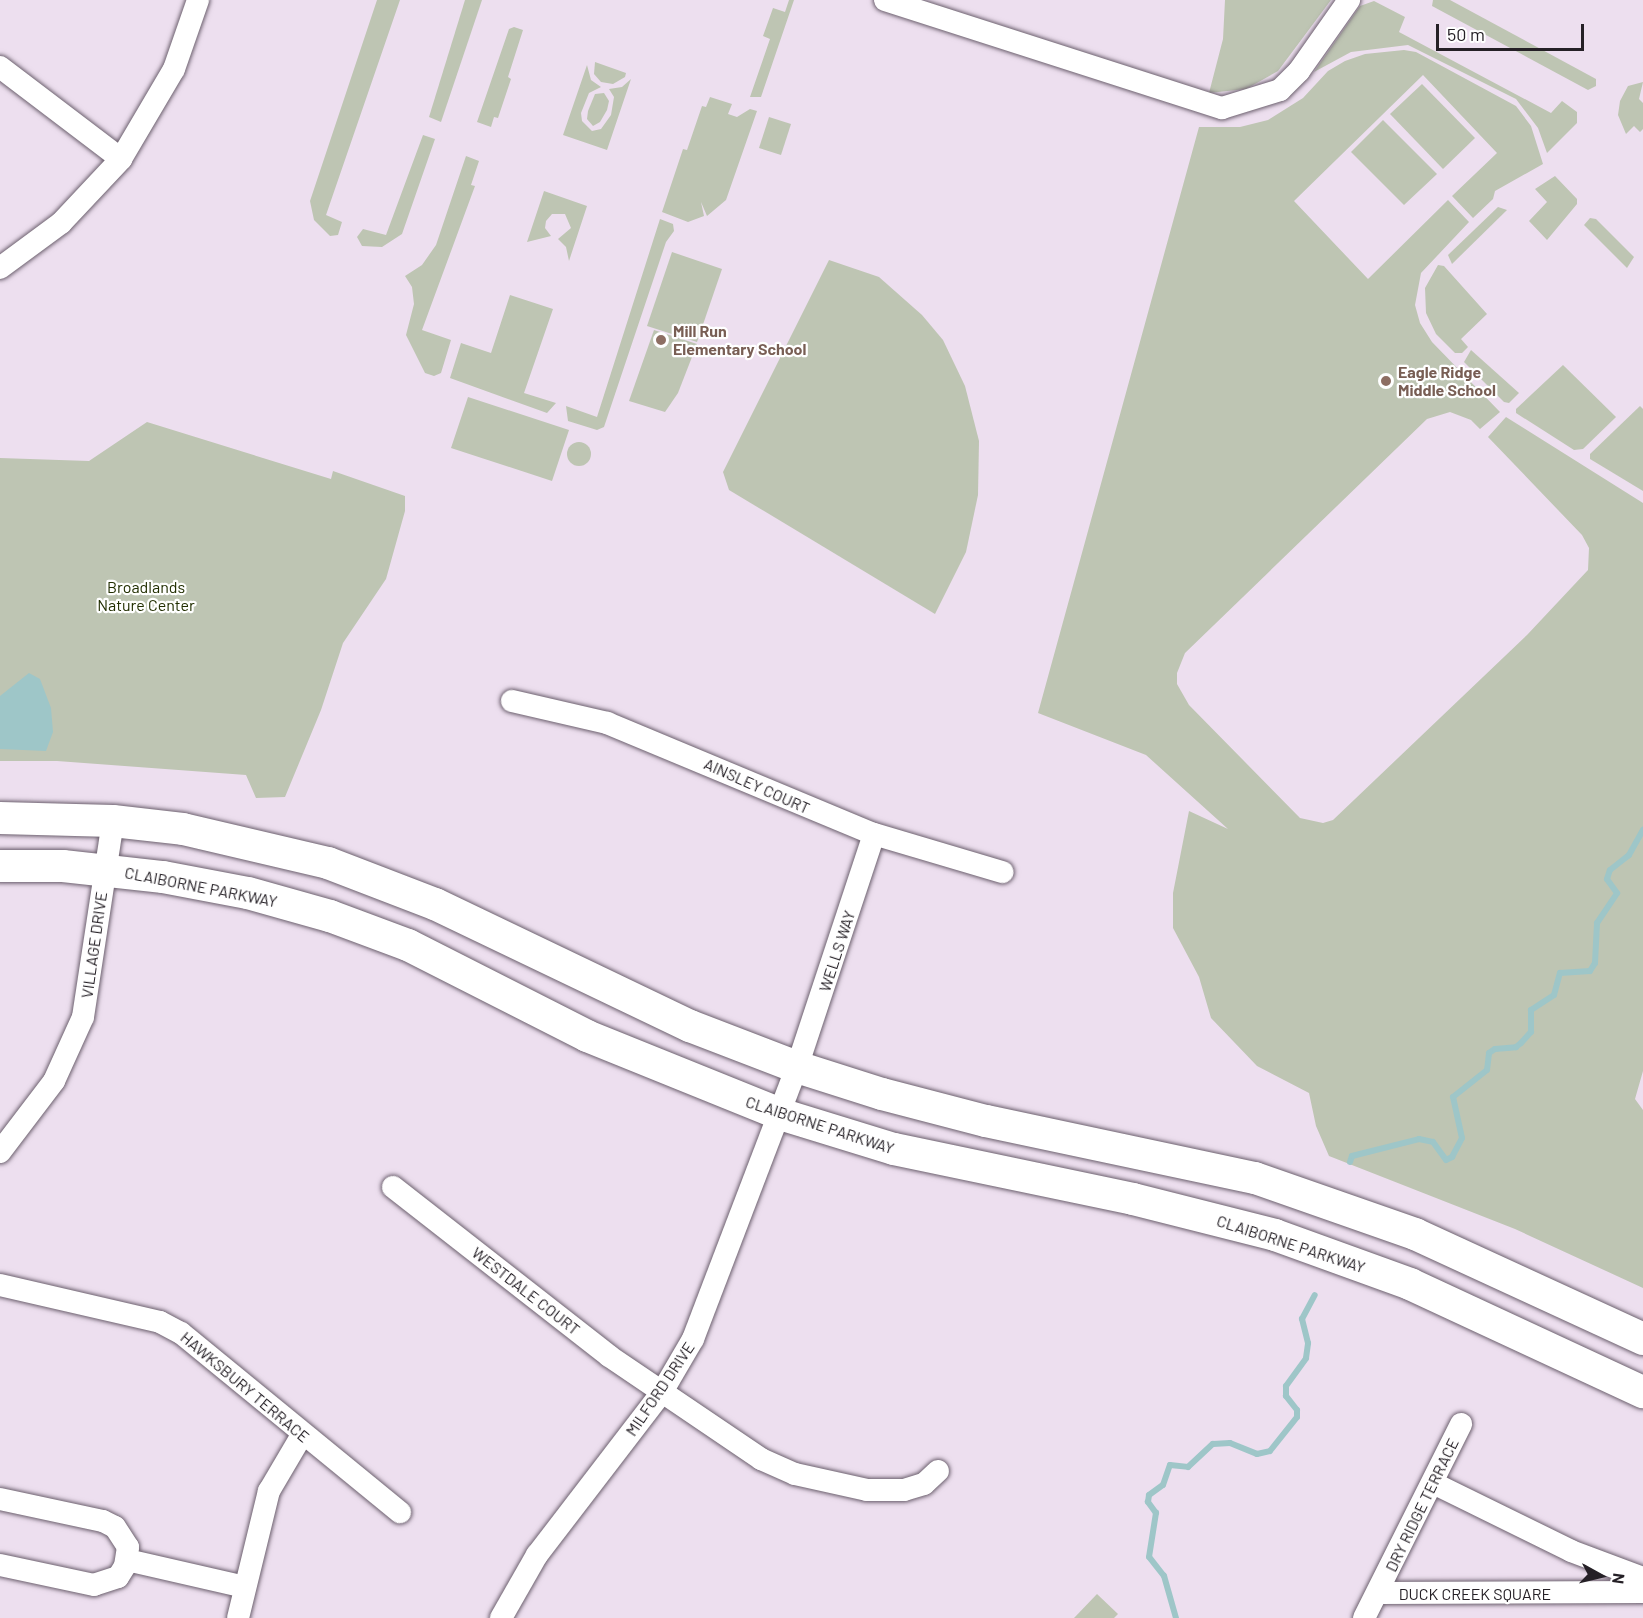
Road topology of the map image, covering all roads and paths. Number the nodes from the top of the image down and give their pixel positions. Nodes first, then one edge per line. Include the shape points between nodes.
1 (198, 0) edge
2 (885, 0) edge
3 (1349, 0) edge
4 (0, 67) edge
5 (121, 159) junction
6 (0, 268) edge
7 (513, 701) dead end
8 (0, 818) edge
9 (113, 821) junction
10 (874, 834) junction
11 (0, 866) edge
12 (106, 869) junction
13 (1002, 872) dead end
14 (797, 1067) junction
15 (780, 1114) junction
16 (0, 1152) edge
17 (393, 1187) dead end
18 (0, 1285) edge
19 (1643, 1339) edge
20 (662, 1392) junction
21 (1643, 1392) edge
22 (1461, 1424) dead end
23 (303, 1435) junction
24 (938, 1471) dead end
25 (1433, 1483) junction
26 (0, 1499) edge
27 (400, 1512) dead end
28 (127, 1560) junction
29 (0, 1565) edge
30 (1643, 1578) edge
31 (245, 1587) junction
32 (1643, 1592) edge
33 (1378, 1593) junction
34 (238, 1618) edge
35 (501, 1618) edge
36 (1364, 1618) edge

1 - 5 street via 174,69
2 - 3 street via 1222,108 1280,90 1299,71
4 - 5 street
5 - 6 street via 62,223
7 - 10 street, AINSLEY COURT via 607,723 664,744 799,806
8 - 9 main road
9 - 12 street, VILLAGE DRIVE
9 - 14 main road via 222,836 382,881 672,1018
10 - 13 street, AINSLEY COURT
10 - 14 street, WELLS WAY
11 - 12 main road, CLAIBORNE PARKWAY
12 - 15 main road, CLAIBORNE PARKWAY via 248,893 330,916 408,945 587,1036
12 - 16 street, VILLAGE DRIVE via 83,1017 54,1081
14 - 15 street, MILFORD DRIVE
14 - 19 main road via 986,1121 1255,1178 1415,1234
15 - 20 street, MILFORD DRIVE via 711,1298
15 - 21 main road, CLAIBORNE PARKWAY via 894,1149 1133,1199 1275,1235 1410,1284
17 - 20 street, WESTDALE COURT via 609,1356
18 - 23 street, HAWKSBURY TERRACE via 160,1322 181,1333
20 - 24 street, WESTDALE COURT via 761,1459 832,1485 904,1491 924,1484
20 - 35 street, MILFORD DRIVE via 537,1555
22 - 25 street, DRY RIDGE TERRACE
23 - 27 street, HAWKSBURY TERRACE
23 - 31 street via 269,1491
25 - 30 street via 1571,1551
25 - 33 street, DRY RIDGE TERRACE
26 - 28 street via 115,1527 128,1547
28 - 29 street via 118,1577 94,1586
28 - 31 street
31 - 34 street
32 - 33 street, DUCK CREEK SQUARE
33 - 36 street, DRY RIDGE TERRACE

